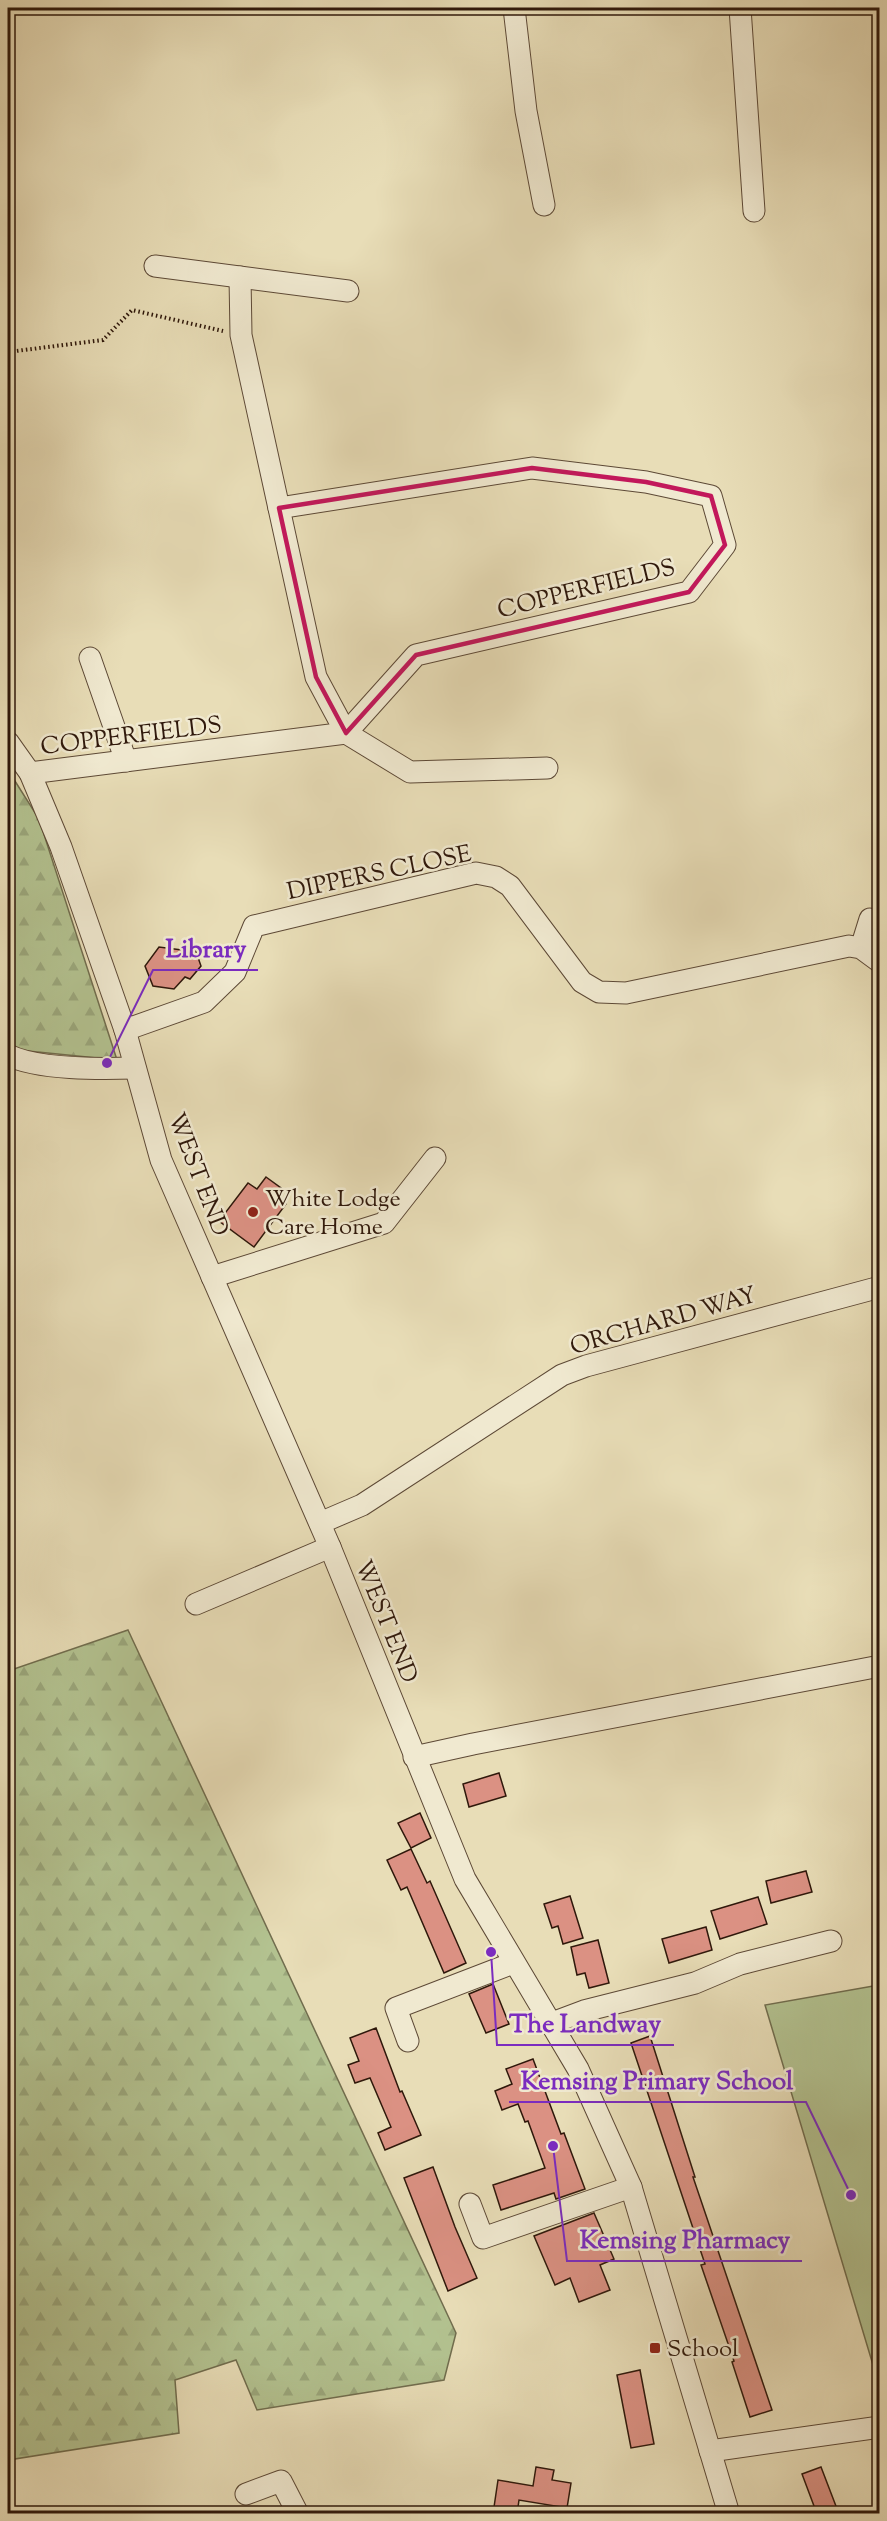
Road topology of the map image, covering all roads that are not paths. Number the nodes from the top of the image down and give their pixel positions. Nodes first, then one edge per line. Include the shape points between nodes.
1 (514, 8) edge
2 (740, 8) edge
3 (544, 205) dead end
4 (754, 211) dead end
5 (155, 266) dead end
6 (240, 277) junction
7 (348, 291) dead end
8 (279, 508) junction
9 (90, 658) dead end
10 (346, 733) junction
11 (8, 742) edge
12 (126, 761) junction
13 (547, 768) dead end
14 (30, 773) junction
15 (870, 919) dead end
16 (861, 948) junction
17 (879, 962) edge
18 (125, 1030) junction
19 (8, 1055) edge
20 (135, 1068) junction
21 (435, 1158) dead end
22 (212, 1277) junction
23 (879, 1287) edge
24 (320, 1523) junction
25 (330, 1547) junction
26 (196, 1604) dead end
27 (879, 1666) edge
28 (414, 1757) junction
29 (831, 1941) dead end
30 (513, 1963) junction
31 (552, 2023) junction
32 (408, 2041) dead end
33 (631, 2187) junction
34 (470, 2204) dead end
35 (879, 2427) edge
36 (710, 2451) junction
37 (246, 2494) dead end
38 (298, 2514) edge
39 (729, 2514) edge

1 - 3 street via 526,111
2 - 4 street
5 - 6 street
6 - 7 street
6 - 8 street via 241,335
8 - 10 street via 316,677
8 - 10 street, COPPERFIELDS via 532,468 646,482 711,496 725,545 688,592 417,655
9 - 12 street
10 - 12 street, COPPERFIELDS
10 - 13 street via 410,772
11 - 14 street, WEST END
12 - 14 street, COPPERFIELDS
14 - 18 street, WEST END via 61,847
15 - 16 street
16 - 17 street
16 - 18 street, DIPPERS CLOSE via 849,946 626,993 599,992 582,982 510,886 496,877 476,873 254,926 236,972 204,1002
18 - 20 street, WEST END
19 - 20 street via 40,1063
20 - 22 street, WEST END via 161,1160
21 - 22 street via 384,1223
22 - 24 street, WEST END
23 - 24 street, ORCHARD WAY via 562,1375 362,1505
24 - 25 street, WEST END
25 - 26 street
25 - 28 street, WEST END
27 - 28 street
28 - 30 street, WEST END via 465,1878
29 - 31 street via 740,1964 695,1983
30 - 31 street, WEST END
30 - 32 street via 396,2008
31 - 33 street, WEST END via 578,2069
33 - 34 street via 483,2238
33 - 36 street, WEST END
35 - 36 street
36 - 39 street, WEST END
37 - 38 street via 281,2481

